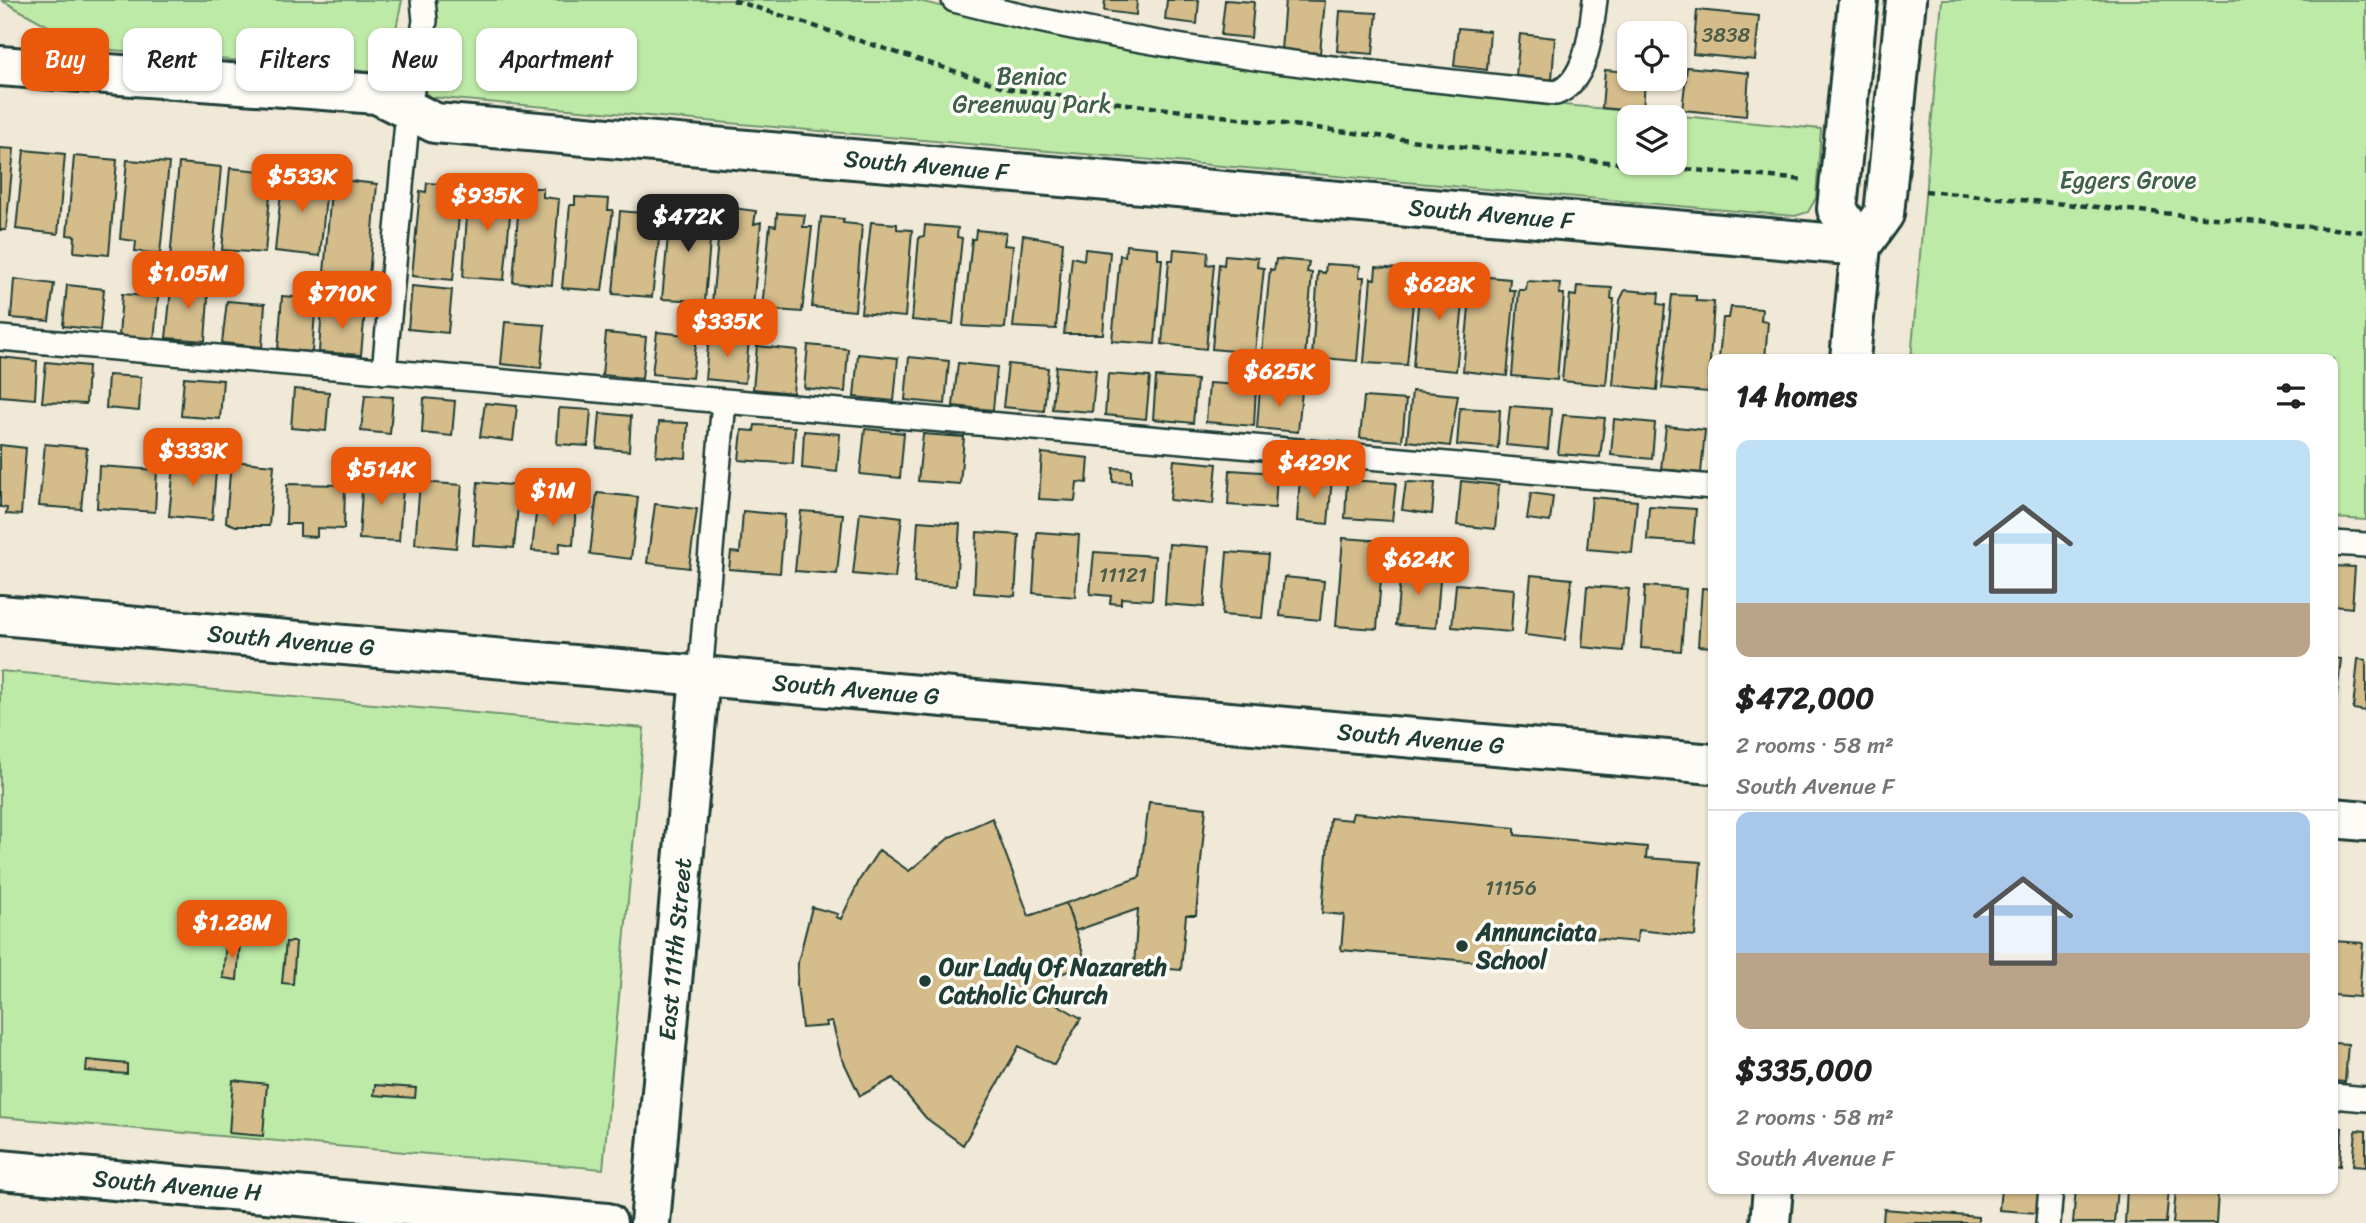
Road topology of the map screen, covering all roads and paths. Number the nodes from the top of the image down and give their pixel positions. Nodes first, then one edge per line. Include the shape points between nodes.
1 (423, 0) edge
2 (733, 0) edge
3 (954, 0) edge
4 (1595, 0) edge
5 (1858, 0) edge
6 (1906, 0) edge
7 (0, 66) edge
8 (408, 111) junction
9 (1795, 179) dead end
10 (1921, 191) dead end
11 (2366, 232) edge
12 (1861, 246) junction
13 (0, 338) edge
14 (1850, 354) edge
15 (384, 372) junction
16 (724, 401) junction
17 (1708, 487) edge
18 (2338, 543) edge
19 (2366, 545) edge
20 (0, 615) edge
21 (700, 676) junction
22 (1708, 764) edge
23 (2338, 818) edge
24 (2366, 821) edge
25 (2338, 1097) edge
26 (2366, 1099) edge
27 (0, 1170) edge
28 (1772, 1194) edge
29 (2050, 1194) edge
30 (607, 1223) edge
31 (650, 1223) edge
32 (1770, 1223) edge
33 (2048, 1223) edge

1 - 8 lane via 425,21
2 - 9 path via 1010,89 1520,154
3 - 4 lane via 1066,27 1277,62 1556,93 1568,88 1586,53
5 - 12 street via 1837,209
6 - 12 street via 1884,214
7 - 8 street, South Avenue F via 377,94
8 - 12 street, South Avenue F via 435,124
8 - 15 lane
10 - 11 path
12 - 14 street
13 - 15 lane
15 - 16 lane
16 - 17 lane
16 - 21 lane
18 - 19 lane
20 - 21 street, South Avenue G
21 - 22 street, South Avenue G
21 - 31 street, East 111th Street
23 - 24 street
25 - 26 lane
27 - 30 street, South Avenue H
28 - 32 street
29 - 33 lane

